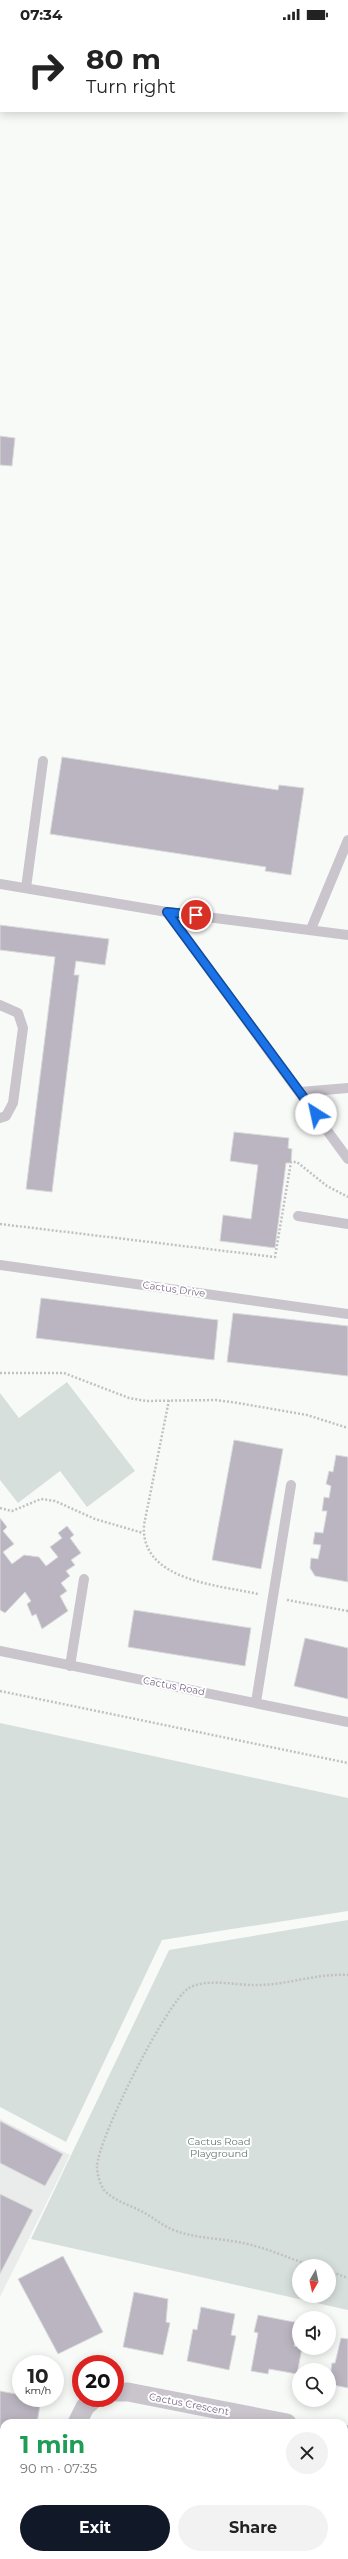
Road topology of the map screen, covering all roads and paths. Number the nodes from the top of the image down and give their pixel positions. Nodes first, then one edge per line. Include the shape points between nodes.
1 (43, 761) dead end
2 (348, 840) edge
3 (0, 884) edge
4 (26, 888) junction
5 (167, 912) junction
6 (311, 929) junction
7 (348, 935) edge
8 (0, 1005) edge
9 (348, 1088) edge
10 (300, 1092) junction
11 (0, 1118) edge
12 (348, 1159) edge
13 (348, 1197) edge
14 (298, 1216) dead end
15 (0, 1224) edge
16 (348, 1224) edge
17 (0, 1264) edge
18 (348, 1314) edge
19 (0, 1373) edge
20 (169, 1400) junction
21 (348, 1428) edge
22 (291, 1485) dead end
23 (0, 1508) edge
24 (143, 1533) junction
25 (84, 1579) dead end
26 (273, 1598) junction
27 (348, 1611) edge
28 (0, 1651) edge
29 (70, 1666) junction
30 (0, 1691) edge
31 (256, 1702) junction
32 (348, 1722) edge
33 (348, 1763) edge
34 (348, 1975) edge
35 (292, 2259) edge
36 (336, 2274) edge
37 (348, 2278) edge
38 (124, 2392) edge
39 (85, 2407) edge
40 (79, 2419) edge
41 (266, 2419) edge

1 - 4 lane
2 - 6 lane
3 - 4 lane
4 - 5 lane
5 - 6 lane
5 - 10 lane
6 - 7 lane
8 - 11 lane via 18,1013 22,1028 13,1104 6,1116
9 - 10 lane
10 - 12 lane
13 - 15 path via 327,1186 297,1162 291,1162 275,1257
14 - 16 lane
17 - 18 lane, Cactus Drive
19 - 20 path via 64,1373 129,1398
20 - 21 path via 216,1400 288,1411 329,1420
20 - 24 path
22 - 26 lane
23 - 24 path via 12,1511 41,1499 55,1501 95,1519
24 - 26 path via 152,1556 166,1570 194,1580
25 - 29 lane
26 - 27 path
26 - 31 lane
28 - 29 lane, Cactus Road
29 - 31 lane, Cactus Road
30 - 33 path
31 - 32 lane, Cactus Road
34 - 35 path via 335,1974 287,1983 255,1985 200,1984 183,1993 173,2004 137,2068 100,2151 97,2166 98,2178 104,2190 158,2223 197,2237 254,2246
36 - 37 path
38 - 41 street, Cactus Crescent
39 - 40 street

